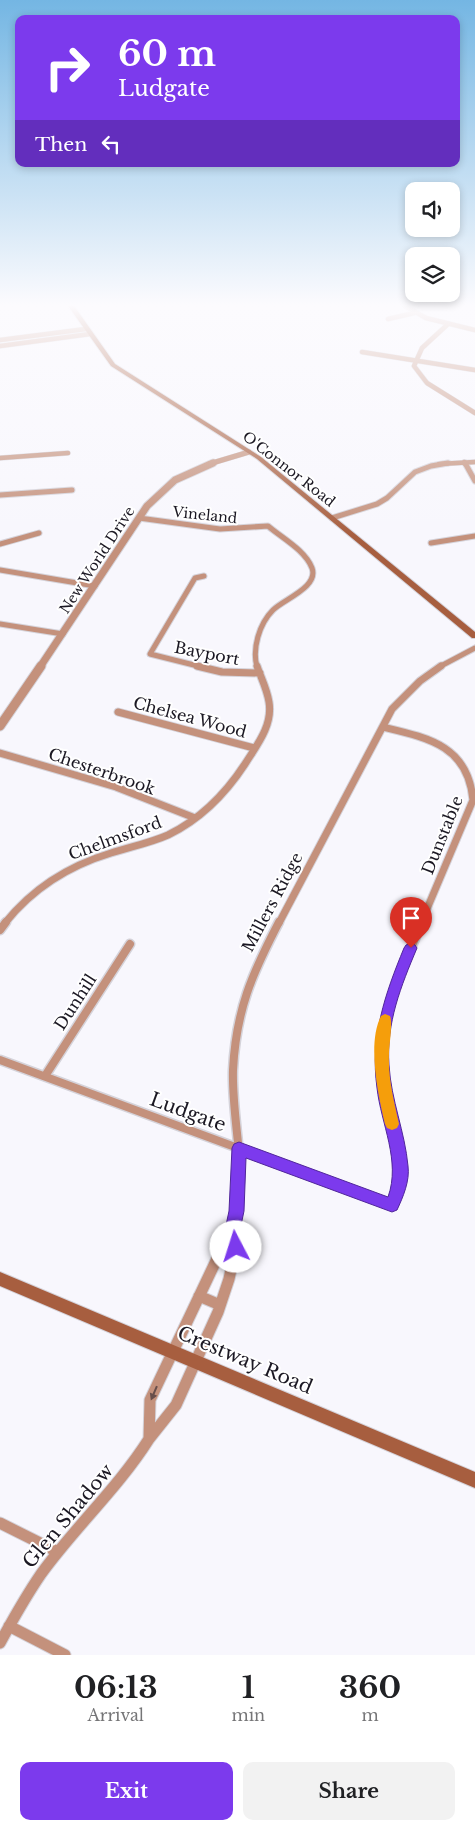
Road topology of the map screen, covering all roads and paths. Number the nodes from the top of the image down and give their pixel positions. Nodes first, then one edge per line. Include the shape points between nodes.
1 (136, 380) edge
2 (426, 380) edge
3 (474, 413) edge
4 (249, 452) junction
5 (68, 453) dead end
6 (0, 458) edge
7 (464, 462) junction
8 (475, 462) edge
9 (475, 481) edge
10 (72, 490) dead end
11 (0, 495) edge
12 (139, 518) junction
13 (332, 518) junction
14 (268, 526) joint
15 (39, 533) dead end
16 (475, 536) edge
17 (431, 543) dead end
18 (0, 544) edge
19 (0, 570) edge
20 (204, 576) dead end
21 (94, 586) junction
22 (0, 624) edge
23 (63, 634) junction
24 (475, 636) edge
25 (475, 648) edge
26 (260, 673) junction
27 (118, 712) dead end
28 (0, 726) edge
29 (383, 727) junction
30 (254, 748) junction
31 (0, 753) edge
32 (195, 818) junction
33 (0, 930) edge
34 (130, 944) dead end
35 (0, 1060) edge
36 (45, 1076) junction
37 (239, 1148) junction
38 (392, 1205) joint
39 (232, 1230) junction
40 (0, 1279) edge
41 (199, 1296) junction
42 (220, 1305) junction
43 (173, 1351) junction
44 (196, 1361) junction
45 (149, 1439) junction
46 (475, 1480) edge
47 (0, 1523) edge
48 (58, 1552) junction
49 (9, 1626) junction
50 (0, 1643) edge
51 (65, 1655) edge

1 - 4 main road, O'Connor Road
2 - 3 street
4 - 12 street, New World Drive via 202,466 179,478 157,495
4 - 13 main road, O'Connor Road
5 - 6 street
7 - 8 street
7 - 9 street
7 - 13 street via 422,469 406,478 384,500
10 - 11 street
12 - 14 street, Vineland via 223,530
12 - 21 street, New World Drive
13 - 24 main road, O'Connor Road
14 - 26 street, Chelmsford via 309,562 312,574 303,590 270,614 256,643
15 - 18 street
16 - 17 street
19 - 21 street
20 - 26 street, Bayport via 195,578 150,654 222,672
21 - 23 street, New World Drive
22 - 23 street
23 - 28 street, New World Drive
25 - 29 street, Millers Ridge via 420,680 401,698
26 - 30 street, Chelmsford via 270,707 267,727
27 - 30 street, Chelsea Wood
29 - 37 street, Millers Ridge via 256,966 244,998 233,1071
29 - 38 street, Dunstable via 428,739 449,750 464,765 474,788 473,800 388,1007 383,1035 383,1080 401,1167 399,1187
30 - 32 street, Chelmsford via 226,791
31 - 32 street, Chesterbrook via 116,787
32 - 33 street, Chelmsford via 154,840 67,870 34,892
34 - 36 street, Dunhill
35 - 36 street, Ludgate
36 - 37 street, Ludgate
37 - 38 street, Ludgate
37 - 39 street, Millers Ridge
39 - 41 street, Millers Ridge
39 - 42 street, Millers Ridge via 236,1247
40 - 43 main road, Crestway Road
41 - 42 street
41 - 43 street, Millers Ridge
42 - 44 street, Millers Ridge
43 - 44 main road, Crestway Road
43 -> 45 street via 150,1400
44 - 45 street, Glen Shadow via 176,1405
44 - 46 main road, Crestway Road
45 - 48 street, Glen Shadow via 132,1466
47 - 48 street
48 - 49 street, Glen Shadow
49 - 50 street, Glen Shadow
49 - 51 street

